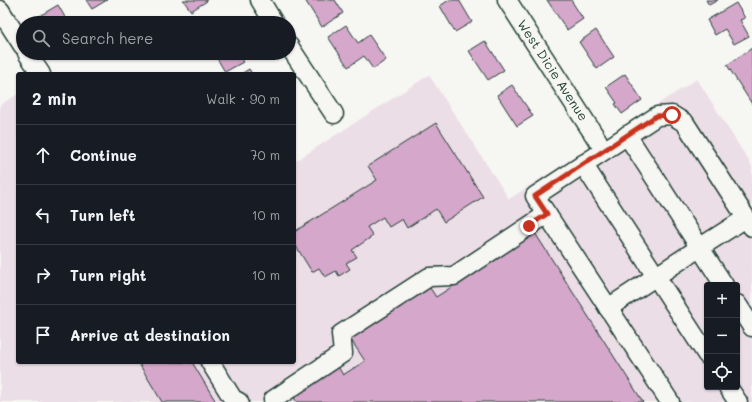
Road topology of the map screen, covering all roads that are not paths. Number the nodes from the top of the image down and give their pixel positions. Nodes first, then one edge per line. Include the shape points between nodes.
1 (260, 0) edge
2 (507, 0) edge
3 (0, 10) edge
4 (270, 16) edge
5 (16, 35) edge
6 (296, 57) edge
7 (32, 60) edge
8 (40, 72) edge
9 (334, 114) dead end
10 (627, 135) junction
11 (598, 141) dead end
12 (583, 164) junction
13 (547, 214) junction
14 (749, 223) edge
15 (700, 248) junction
16 (656, 276) junction
17 (722, 282) edge
18 (608, 308) junction
19 (740, 309) edge
20 (752, 327) edge
21 (706, 354) edge
22 (211, 364) edge
23 (730, 390) edge
24 (272, 401) edge
25 (239, 402) edge
26 (670, 402) edge
27 (738, 402) edge

1 - 4 street
2 - 11 street, West Dicie Avenue
3 - 5 street
6 - 9 street
7 - 8 street
10 - 12 street
10 - 14 street via 656,116 672,115 685,123
10 - 15 street
12 - 13 street via 535,196
12 - 16 street
13 - 18 street
13 - 24 street via 454,276 429,278 341,334 343,353
14 - 15 street
15 - 16 street
15 - 17 street
16 - 18 street
16 - 21 street
18 - 26 street
19 - 20 street
22 - 25 street via 233,399
23 - 27 street

